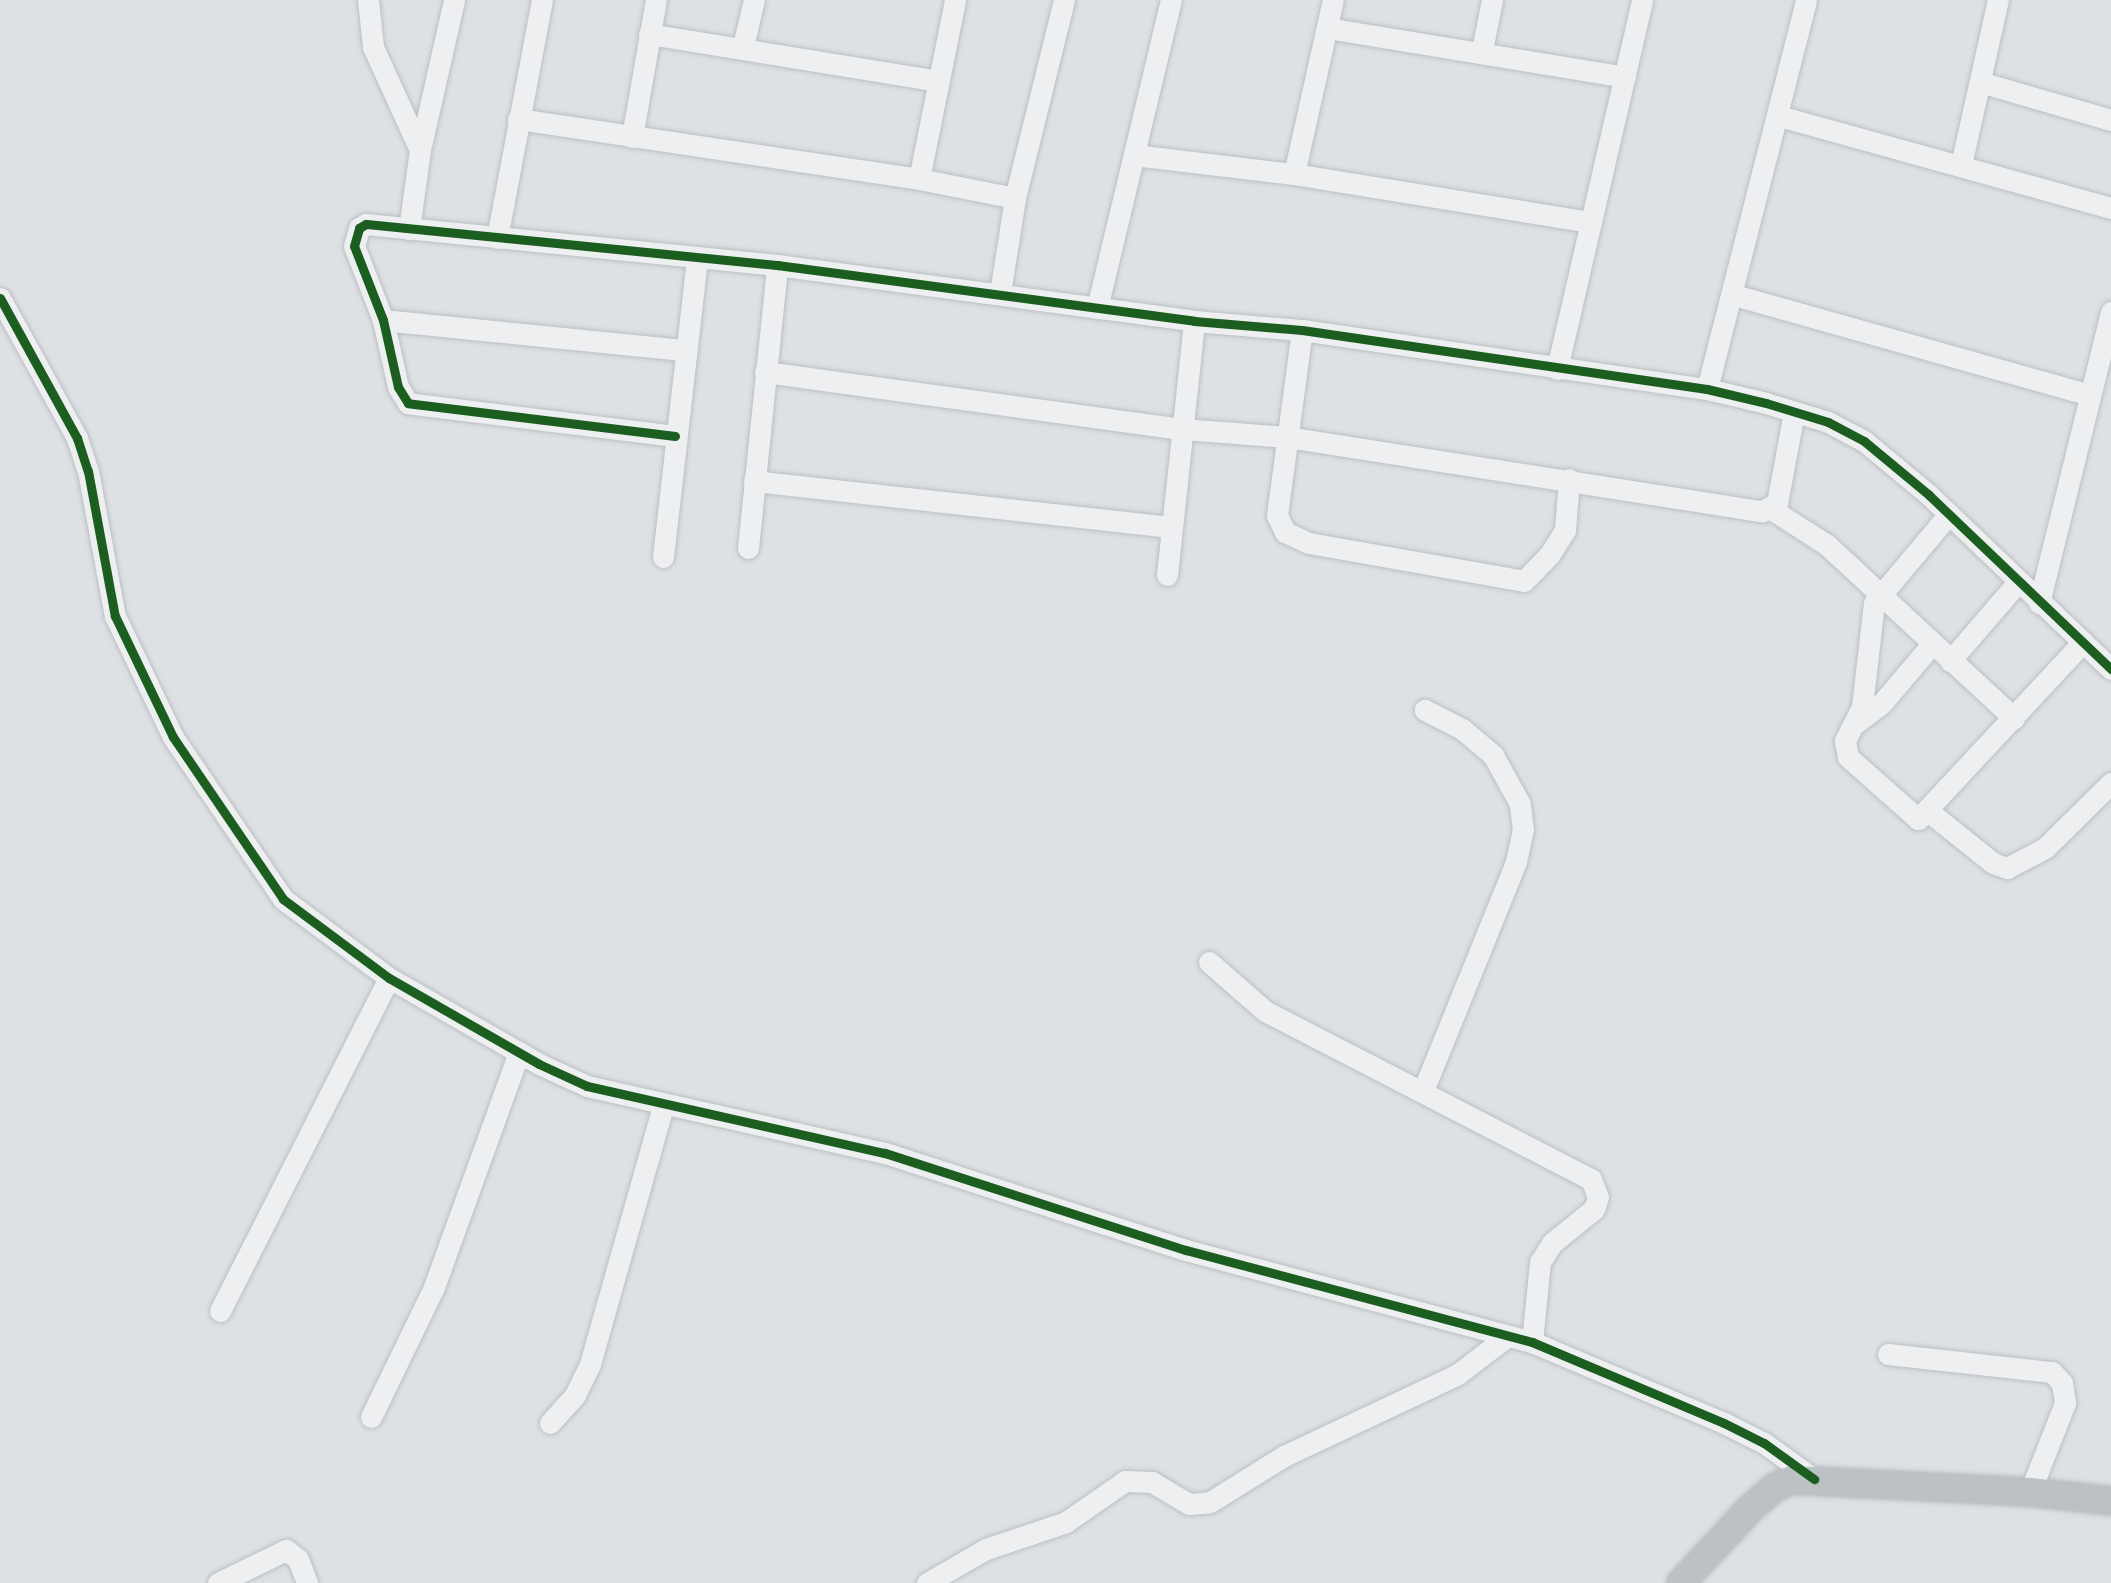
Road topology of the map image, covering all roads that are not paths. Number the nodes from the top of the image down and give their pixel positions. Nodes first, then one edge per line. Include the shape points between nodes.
1 (368, 0) edge
2 (454, 0) edge
3 (542, 0) edge
4 (656, 0) edge
5 (754, 0) edge
6 (955, 0) edge
7 (1064, 0) edge
8 (1171, 0) edge
9 (1333, 0) edge
10 (1492, 0) edge
11 (1642, 0) edge
12 (1806, 0) edge
13 (1998, 0) edge
14 (1327, 28) junction
15 (649, 34) junction
16 (743, 46) junction
17 (1482, 50) junction
18 (1625, 77) junction
19 (937, 81) junction
20 (1980, 82) junction
21 (1779, 116) junction
22 (518, 119) junction
23 (2111, 120) edge
24 (632, 137) junction
25 (420, 149) junction
26 (1135, 156) junction
27 (1961, 165) junction
28 (1294, 174) junction
29 (919, 178) junction
30 (1016, 198) junction
31 (2111, 208) edge
32 (1591, 222) junction
33 (408, 229) junction
34 (497, 238) junction
35 (697, 257) junction
36 (777, 265) junction
37 (1000, 293) junction
38 (1734, 295) junction
39 (0, 298) edge
40 (1097, 309) junction
41 (2111, 312) edge
42 (383, 320) junction
43 (1194, 321) junction
44 (1302, 330) junction
45 (683, 350) junction
46 (1558, 369) junction
47 (765, 372) junction
48 (1707, 389) junction
49 (2090, 395) junction
50 (1794, 412) junction
51 (1183, 429) junction
52 (676, 436) junction
53 (1287, 437) junction
54 (1569, 479) junction
55 (754, 481) junction
56 (1771, 509) junction
57 (1949, 514) junction
58 (1171, 527) junction
59 (748, 548) dead end
60 (663, 557) dead end
61 (1167, 575) dead end
62 (2018, 582) junction
63 (1880, 594) junction
64 (2039, 603) junction
65 (2083, 642) junction
66 (1932, 644) junction
67 (1951, 661) junction
68 (2111, 669) edge
69 (1425, 710) dead end
70 (2014, 718) junction
71 (1857, 722) junction
72 (2111, 783) edge
73 (1928, 811) junction
74 (1209, 962) dead end
75 (389, 978) junction
76 (519, 1052) junction
77 (1423, 1091) junction
78 (663, 1106) junction
79 (220, 1311) dead end
80 (1505, 1338) junction
81 (1532, 1342) junction
82 (1888, 1354) dead end
83 (371, 1417) dead end
84 (550, 1423) dead end
85 (1814, 1479) junction
86 (2030, 1492) junction
87 (2111, 1501) edge
88 (218, 1583) edge
89 (307, 1583) edge
90 (927, 1583) edge
91 (1681, 1583) edge

1 - 25 street via 373,47
2 - 25 street
3 - 22 street
4 - 15 street
5 - 16 street
6 - 19 street
7 - 30 street
8 - 26 street
9 - 14 street
10 - 17 street
11 - 18 street
12 - 21 street
13 - 20 street
14 - 17 street
14 - 28 street
15 - 16 street
15 - 24 street
16 - 19 street
17 - 18 street
18 - 32 street
19 - 29 street
20 - 23 street
20 - 27 street
21 - 27 street
21 - 38 street
22 - 24 street
22 - 34 street
24 - 29 street
25 - 33 street
26 - 28 street
26 - 40 street
27 - 31 street
28 - 32 street
29 - 30 street
30 - 37 street
32 - 46 street
33 - 34 street
33 - 42 street via 366,224 354,236
34 - 35 street
35 - 36 street
35 - 45 street
36 - 37 street
36 - 47 street
37 - 40 street
38 - 48 street
38 - 49 street
39 - 75 street via 77,438 88,471 115,616 173,737 283,899
40 - 43 street
41 - 49 street
42 - 45 street
42 - 52 street via 398,387 408,403
43 - 44 street
43 - 51 street
44 - 46 street
44 - 53 street
45 - 52 street
46 - 48 street
47 - 51 street
47 - 55 street
48 - 50 street
49 - 64 street
50 - 56 street via 1777,503
50 - 57 street via 1828,422 1864,441
51 - 53 street
51 - 58 street
52 - 60 street
53 - 54 street
53 - 54 street via 1276,521 1285,533 1309,543 1515,582 1531,577 1560,539 1568,513
54 - 56 street
55 - 58 street
55 - 59 street
56 - 63 street via 1827,545
57 - 62 street
57 - 63 street
58 - 61 street
62 - 64 street
62 - 67 street
63 - 66 street
63 - 71 street via 1870,618
64 - 65 street
65 - 68 street
65 - 70 street
66 - 67 street
66 - 71 street via 1882,703
67 - 70 street
69 - 77 street via 1462,729 1493,755 1520,804 1523,830 1516,862
70 - 73 street
71 - 73 street via 1845,741 1847,757 1913,818
72 - 73 street via 2045,848 2007,868 1993,863
74 - 77 street via 1254,1005
75 - 76 street
75 - 79 street
76 - 78 street via 587,1086
76 - 83 street via 434,1287
77 - 81 street via 1583,1172 1595,1186 1598,1197 1586,1219 1552,1243 1540,1262
78 - 80 street via 885,1153 1186,1250
78 - 84 street via 590,1364 575,1395
80 - 81 street
80 - 90 street via 1458,1374 1284,1456 1210,1502 1189,1504 1152,1482 1125,1481 1066,1522 986,1549
81 - 85 street via 1724,1423 1764,1443
82 - 86 street via 2052,1372 2062,1383 2065,1404
85 - 86 main road
85 - 91 main road via 1775,1487
86 - 87 main road
88 - 89 street via 286,1550 298,1559

